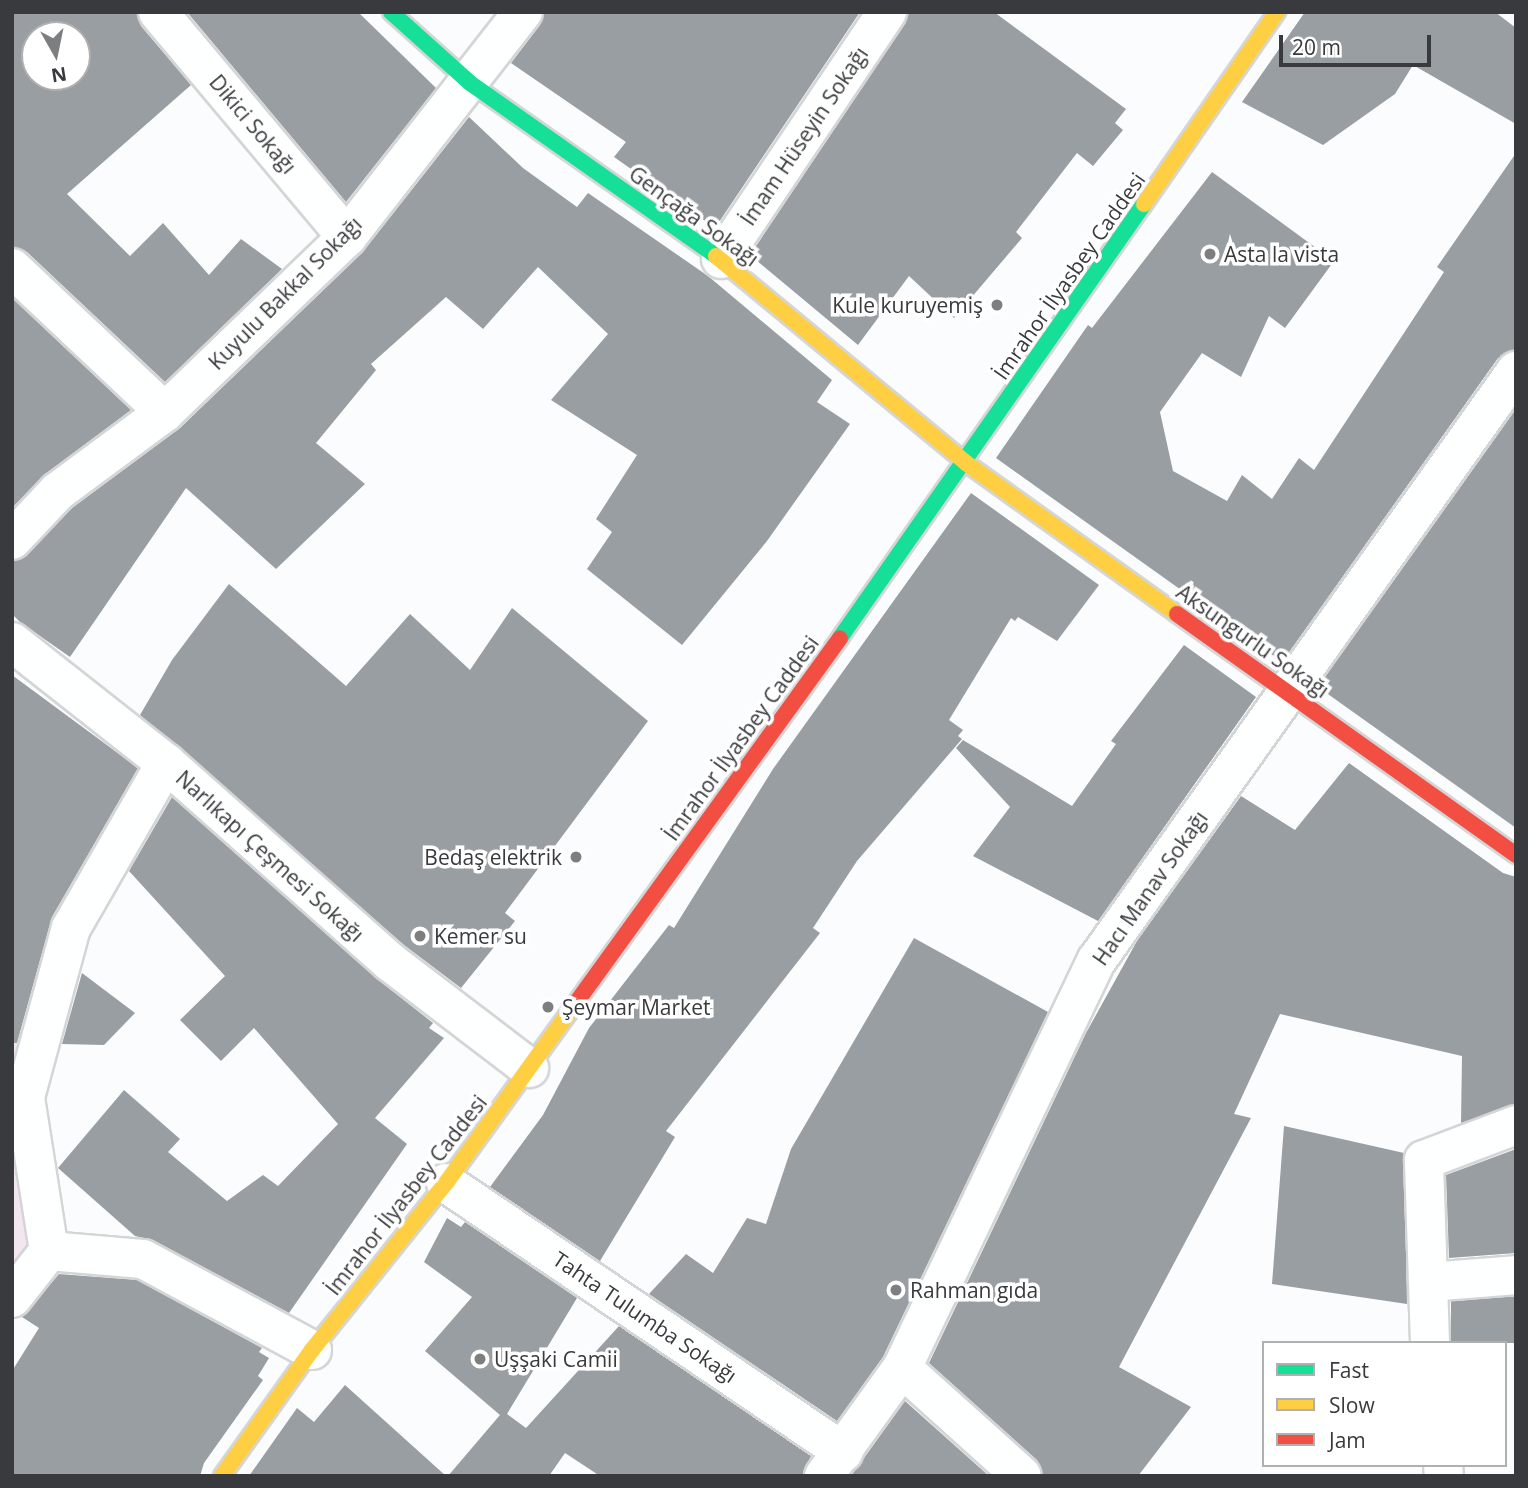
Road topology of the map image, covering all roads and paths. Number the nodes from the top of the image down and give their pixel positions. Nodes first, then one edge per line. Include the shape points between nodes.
1 (158, 12) edge
2 (391, 12) edge
3 (523, 12) edge
4 (887, 12) edge
5 (1277, 12) edge
6 (470, 83) junction
7 (347, 237) junction
8 (721, 259) junction
9 (12, 268) edge
10 (1516, 371) edge
11 (164, 412) junction
12 (966, 463) junction
13 (12, 540) edge
14 (12, 642) edge
15 (1289, 692) junction
16 (166, 763) junction
17 (1516, 855) edge
18 (529, 1068) junction
19 (1516, 1125) edge
20 (446, 1183) junction
21 (49, 1251) junction
22 (1516, 1275) edge
23 (1428, 1282) junction
24 (12, 1298) edge
25 (1430, 1341) edge
26 (313, 1350) junction
27 (902, 1368) junction
28 (834, 1464) edge
29 (222, 1476) edge
30 (1022, 1476) edge

1 - 7 street, Dikici Sokağı
2 - 6 street, Gençağa Sokağı
3 - 6 street, Kuyulu Bakkal Sokağı
4 - 8 street, İmam Hüseyin Sokağı
5 - 12 street, İmrahor İlyasbey Caddesi
6 - 7 street, Kuyulu Bakkal Sokağı
6 - 8 street, Gençağa Sokağı
7 - 11 street, Kuyulu Bakkal Sokağı
8 - 12 street, Gençağa Sokağı
9 - 11 street
10 - 15 street, Hacı Manav Sokağı
11 - 13 street, Kuyulu Bakkal Sokağı via 57,492
12 - 15 street, Aksungurlu Sokağı
12 - 18 street, İmrahor İlyasbey Caddesi
14 - 16 street, Narlıkapı Çeşmesi Sokağı
15 - 17 street, Aksungurlu Sokağı
15 - 27 street, Hacı Manav Sokağı via 1097,960
16 - 18 street, Narlıkapı Çeşmesi Sokağı via 390,962
16 - 21 street via 71,928 25,1097
18 - 20 street, İmrahor İlyasbey Caddesi
19 - 23 street via 1424,1160
20 - 26 street, İmrahor İlyasbey Caddesi
20 - 28 street, Tahta Tulumba Sokağı
21 - 24 street
21 - 26 street via 144,1259
22 - 23 street
23 - 25 street
26 - 29 street, İmrahor İlyasbey Caddesi
27 - 28 street, Hacı Manav Sokağı
27 - 30 street

